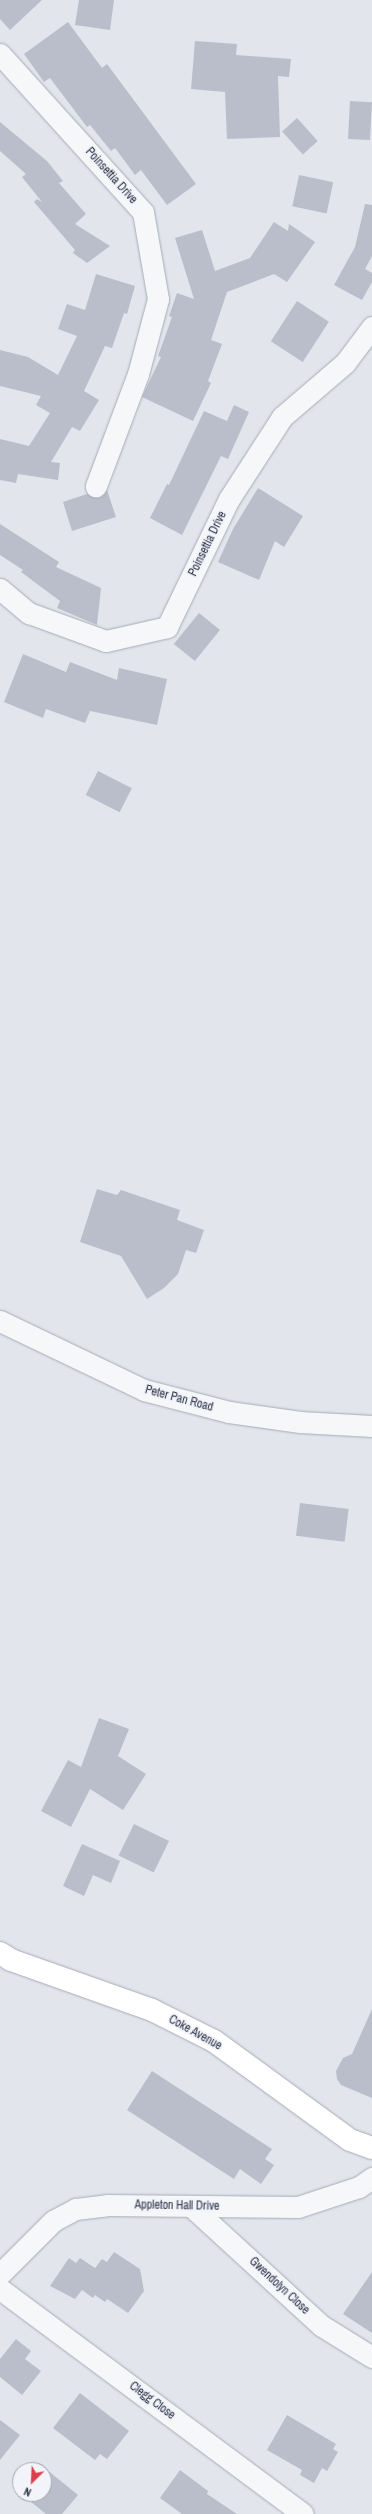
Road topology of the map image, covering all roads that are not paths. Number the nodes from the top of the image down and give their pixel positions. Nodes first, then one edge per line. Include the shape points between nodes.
1 (0, 54) edge
2 (372, 327) edge
3 (96, 486) dead end
4 (0, 589) edge
5 (0, 1321) edge
6 (372, 1426) edge
7 (0, 1953) edge
8 (372, 2148) edge
9 (372, 2178) edge
10 (192, 2207) junction
11 (0, 2274) edge
12 (0, 2289) edge
13 (372, 2357) edge
14 (303, 2514) edge

1 - 3 street, Poinsettia Drive via 144,212 158,299 138,374
2 - 4 street, Poinsettia Drive via 345,363 282,417 229,499 167,628 106,641 29,613
5 - 6 street, Peter Pan Road via 144,1390 229,1412 300,1422
7 - 8 street, Coke Avenue via 11,1960 152,2010 214,2041 350,2140
9 - 10 street, Appleton Hall Drive via 359,2187 298,2207
10 - 11 street, Appleton Hall Drive via 107,2205 76,2209 53,2221
10 - 13 street, Gwendolyn Close via 322,2326
12 - 14 street, Clegg Close

